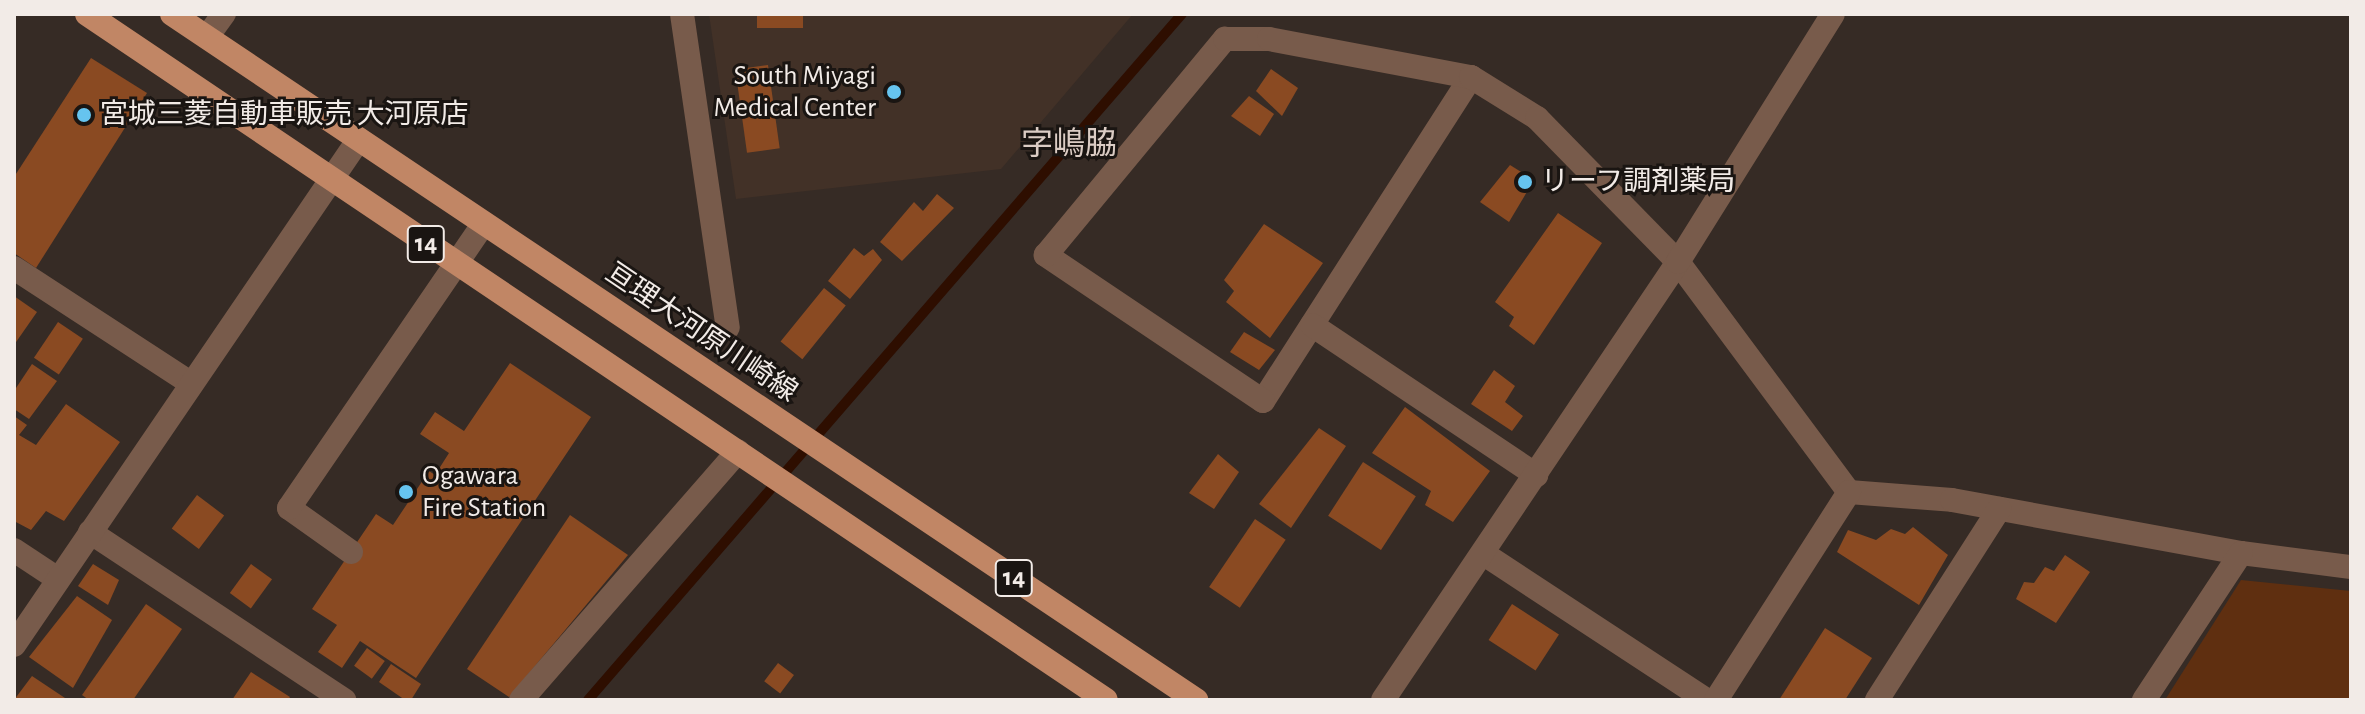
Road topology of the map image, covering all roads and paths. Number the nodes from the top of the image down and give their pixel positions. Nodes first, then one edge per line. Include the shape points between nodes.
1 (87, 14) edge
2 (172, 14) edge
3 (224, 14) edge
4 (682, 14) edge
5 (1833, 14) edge
6 (207, 37) junction
7 (1471, 77) junction
8 (359, 139) junction
9 (331, 180) junction
10 (484, 223) junction
11 (1678, 262) junction
12 (456, 264) junction
13 (14, 268) edge
14 (1312, 325) junction
15 (728, 328) dead end
16 (192, 384) junction
17 (738, 451) junction
18 (1536, 475) junction
19 (1849, 492) junction
20 (1999, 509) junction
21 (90, 532) junction
22 (14, 550) edge
23 (351, 552) dead end
24 (2241, 553) junction
25 (1484, 554) junction
26 (2351, 567) edge
27 (58, 579) junction
28 (14, 645) edge
29 (344, 700) edge
30 (521, 700) edge
31 (1106, 700) edge
32 (1196, 700) edge
33 (1383, 700) edge
34 (1706, 700) edge
35 (1716, 700) edge
36 (1877, 700) edge
37 (2144, 700) edge

1 - 9 main road, 14
2 - 6 main road, 亘理大河原川崎線 / 14
3 - 6 street
4 - 15 street
5 - 11 street
6 - 8 main road, 亘理大河原川崎線 / 14
7 - 11 street via 1537,118
7 - 14 street
7 - 14 street via 1269,39 1225,39 1046,255 1263,401
8 - 9 street
8 - 10 main road, 亘理大河原川崎線 / 14
9 - 12 main road, 14
9 - 16 street
10 - 12 street
10 - 32 main road, 亘理大河原川崎線 / 14
11 - 18 street
11 - 19 street
12 - 17 main road, 14
12 - 23 street via 289,508
13 - 16 street
14 - 18 street
16 - 21 street
17 - 30 street
17 - 31 main road, 14
18 - 25 street
19 - 20 street
19 - 35 street
20 - 24 street
20 - 36 street
21 - 27 street
21 - 29 street
22 - 27 street
24 - 26 street
24 - 37 street
25 - 33 street
25 - 34 street
27 - 28 street

